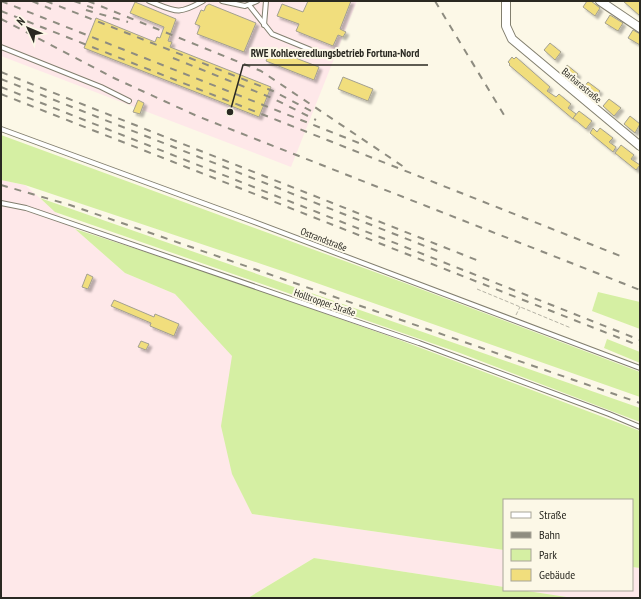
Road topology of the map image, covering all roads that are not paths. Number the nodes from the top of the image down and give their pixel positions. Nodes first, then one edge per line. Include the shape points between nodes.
1 (149, 1) edge
2 (203, 1) edge
3 (222, 1) edge
4 (257, 1) edge
5 (266, 1) edge
6 (506, 1) edge
7 (600, 1) edge
8 (249, 5) junction
9 (264, 25) junction
10 (640, 28) edge
11 (1, 47) edge
12 (316, 52) dead end
13 (130, 101) dead end
14 (1, 129) edge
15 (640, 146) edge
16 (1, 203) edge
17 (640, 368) edge
18 (640, 427) edge

1 - 2 lane via 177,12 187,10
3 - 8 lane via 238,6
4 - 8 lane
5 - 9 lane
6 - 15 street, Barbarastraße via 506,26 512,39
7 - 10 street
8 - 9 lane
9 - 12 lane via 276,36
11 - 13 lane via 102,87
14 - 17 lane, Ostrandstraße
16 - 18 lane, Holltropper Straße via 48,216 419,343

